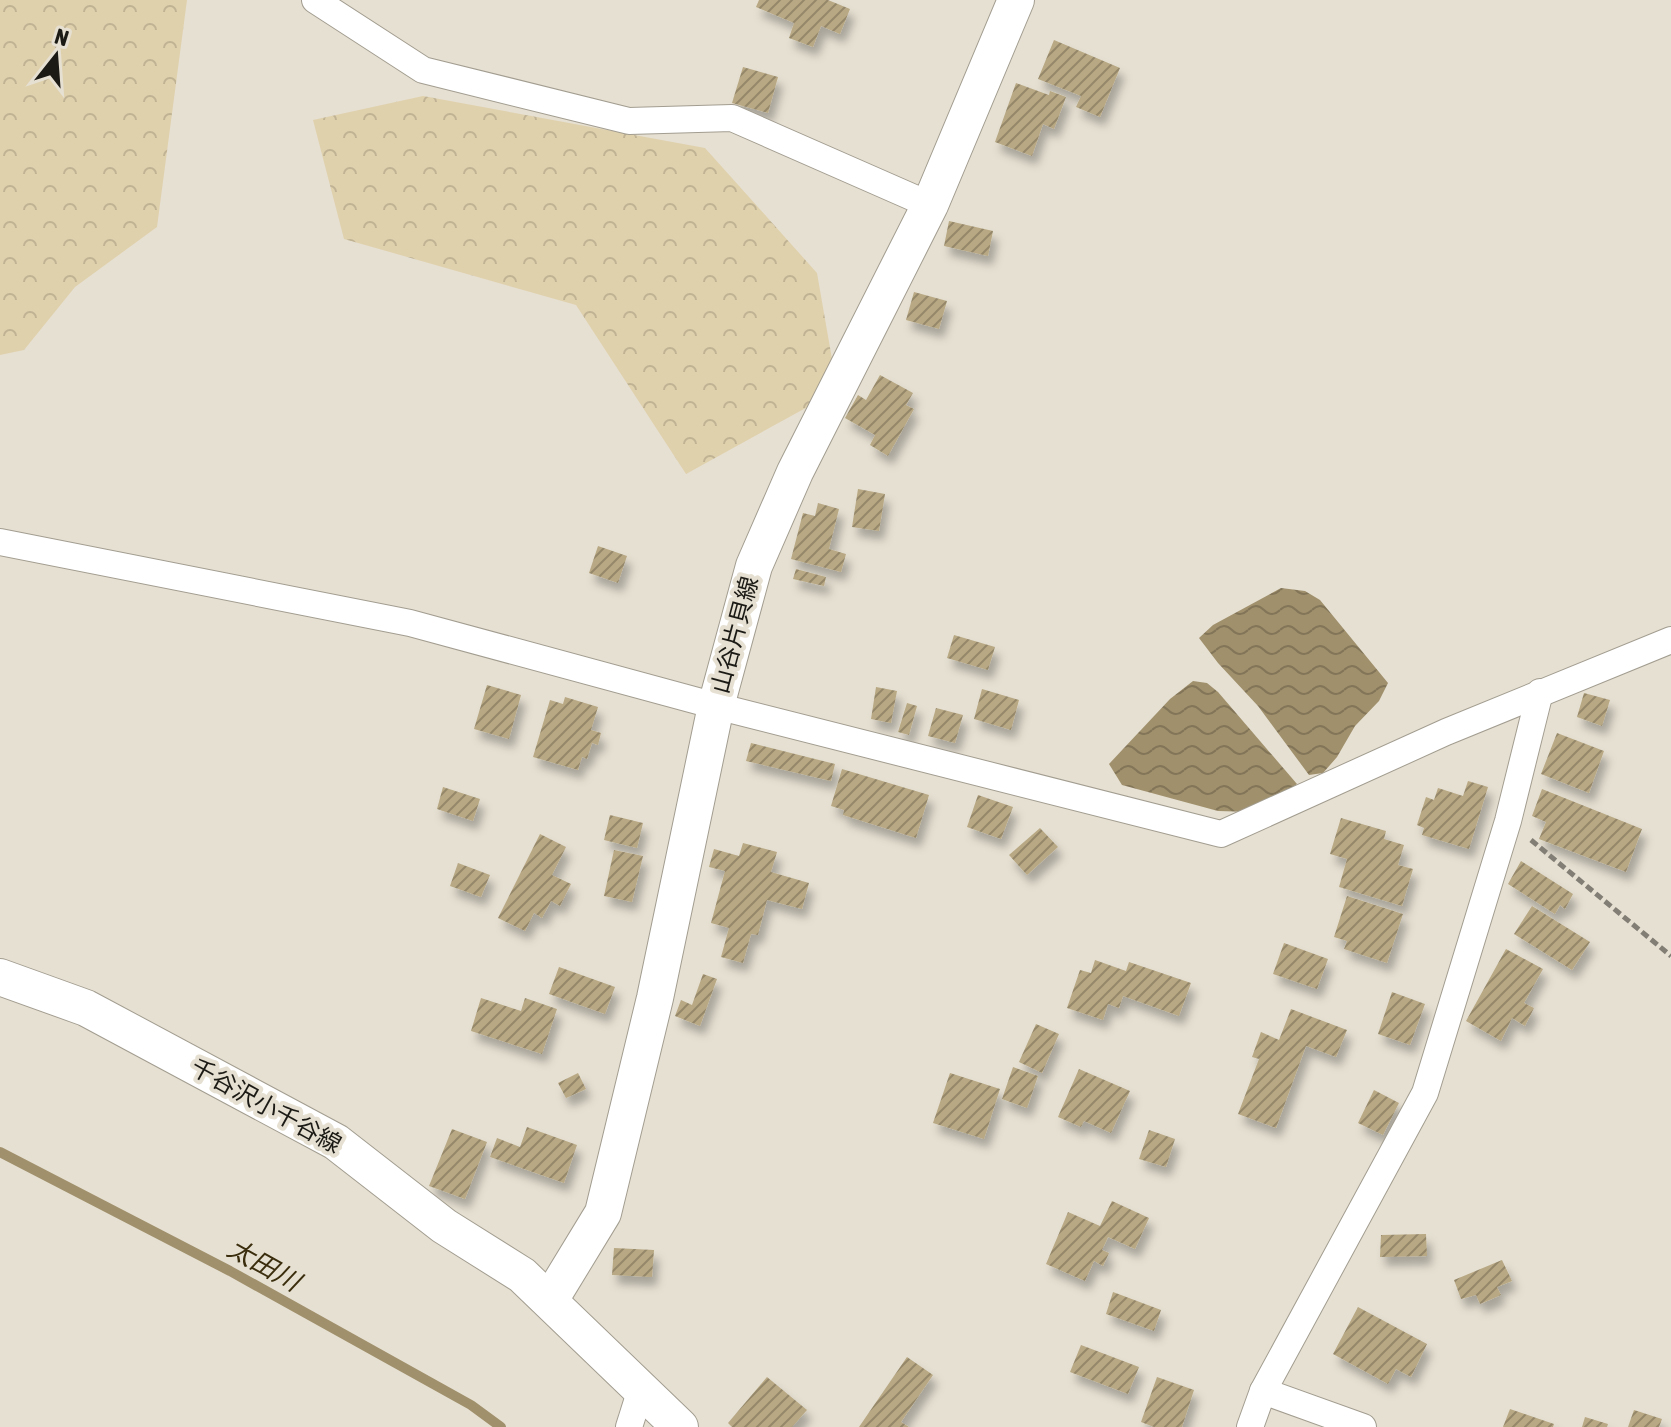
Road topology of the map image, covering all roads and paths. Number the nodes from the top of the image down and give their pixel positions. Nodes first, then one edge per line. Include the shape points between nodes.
1 (315, 0) edge
2 (1016, 0) edge
3 (930, 205) junction
4 (0, 542) edge
5 (1671, 640) edge
6 (1540, 692) junction
7 (716, 706) junction
8 (1508, 821) junction
9 (1671, 956) edge
10 (0, 977) edge
11 (550, 1300) junction
12 (641, 1389) junction
13 (1263, 1391) junction
14 (629, 1427) edge
15 (680, 1427) edge
16 (1250, 1427) edge
17 (1363, 1427) edge

1 - 3 street via 423,70 629,121 732,118
2 - 3 main road, 山谷片貝線
3 - 7 main road, 山谷片貝線 via 760,552
4 - 7 street via 410,623
5 - 6 street
6 - 7 street via 1221,834
6 - 8 street
7 - 11 main road, 山谷片貝線 via 603,1213
8 - 9 path
8 - 13 street via 1425,1093
10 - 11 main road, 千谷沢小千谷線 via 86,1008 336,1142
11 - 12 main road, 千谷沢小千谷線
12 - 14 street
12 - 15 main road, 千谷沢小千谷線
13 - 16 street
13 - 17 street

